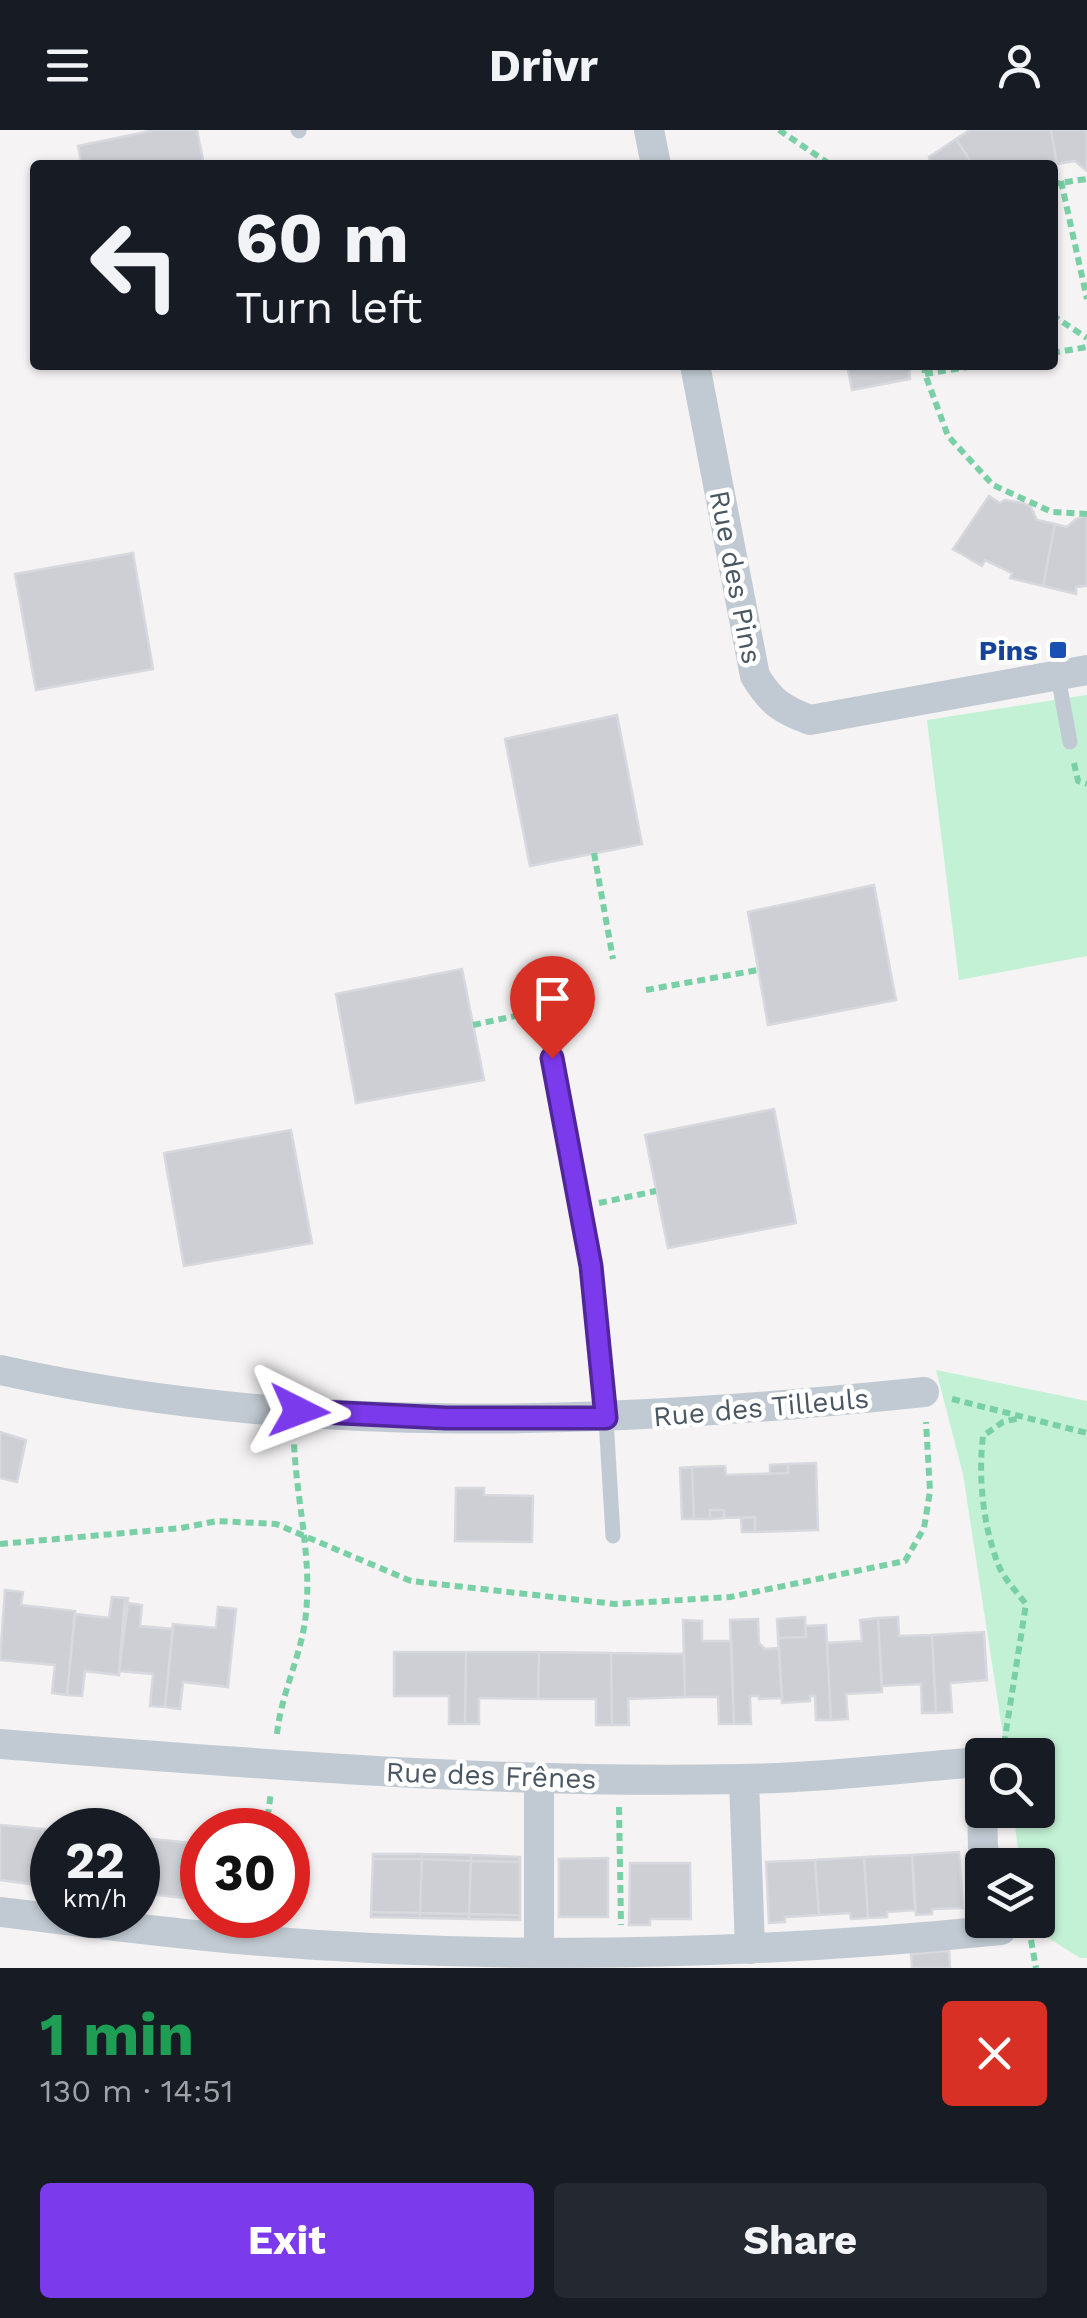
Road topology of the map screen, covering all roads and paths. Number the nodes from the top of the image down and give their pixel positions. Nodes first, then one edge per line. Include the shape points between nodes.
1 (649, 130) edge
2 (780, 130) edge
3 (655, 160) edge
4 (824, 160) edge
5 (1087, 179) edge
6 (1062, 181) junction
7 (1058, 182) edge
8 (1087, 299) edge
9 (1058, 319) edge
10 (1087, 338) edge
11 (1087, 347) edge
12 (1058, 352) edge
13 (695, 370) edge
14 (924, 370) edge
15 (1087, 514) edge
16 (1072, 673) edge
17 (1070, 742) dead end
18 (594, 853) dead end
19 (614, 959) dead end
20 (758, 970) dead end
21 (646, 990) dead end
22 (571, 1004) dead end
23 (473, 1025) dead end
24 (552, 1058) dead end
25 (656, 1191) dead end
26 (580, 1207) junction
27 (0, 1370) edge
28 (924, 1392) junction
29 (299, 1411) junction
30 (1024, 1417) junction
31 (606, 1418) junction
32 (1087, 1433) edge
33 (613, 1536) dead end
34 (305, 1538) junction
35 (0, 1544) edge
36 (1004, 1738) edge
37 (0, 1744) edge
38 (965, 1763) edge
39 (275, 1765) junction
40 (539, 1779) junction
41 (744, 1779) junction
42 (619, 1780) junction
43 (269, 1808) edge
44 (0, 1912) edge
45 (965, 1934) edge
46 (750, 1949) junction
47 (621, 1951) junction
48 (539, 1952) junction

1 - 3 street
2 - 4 path
5 - 6 path
6 - 7 path
6 - 8 path
9 - 10 path
11 - 12 path
13 - 16 street, Rue des Pins via 755,676 768,699 810,720
14 - 15 path via 948,436 992,485 1052,512
16 - 17 lane
18 - 19 path
20 - 21 path
22 - 23 path
24 - 26 lane
25 - 26 path
26 - 31 lane
27 - 29 street, Rue des Tilleuls via 185,1401
28 - 30 path
28 - 31 street, Rue des Tilleuls
28 - 34 path via 930,1491 924,1528 905,1562 730,1597 615,1604 411,1581
29 - 31 street, Rue des Tilleuls
29 - 34 path via 296,1478
30 - 32 path
30 - 36 path via 983,1436 980,1461 999,1568 1026,1604
31 - 33 lane
34 - 35 path via 276,1524 217,1521
34 - 39 path via 306,1618 279,1717
37 - 39 street, Rue des Frênes
38 - 41 street, Rue des Frênes
39 - 40 street, Rue des Frênes
39 - 43 path
40 - 42 street, Rue des Frênes
40 - 48 street
41 - 42 street, Rue des Frênes
41 - 46 street
42 - 47 path
44 - 48 street via 251,1940
45 - 46 street
46 - 47 street
47 - 48 street

